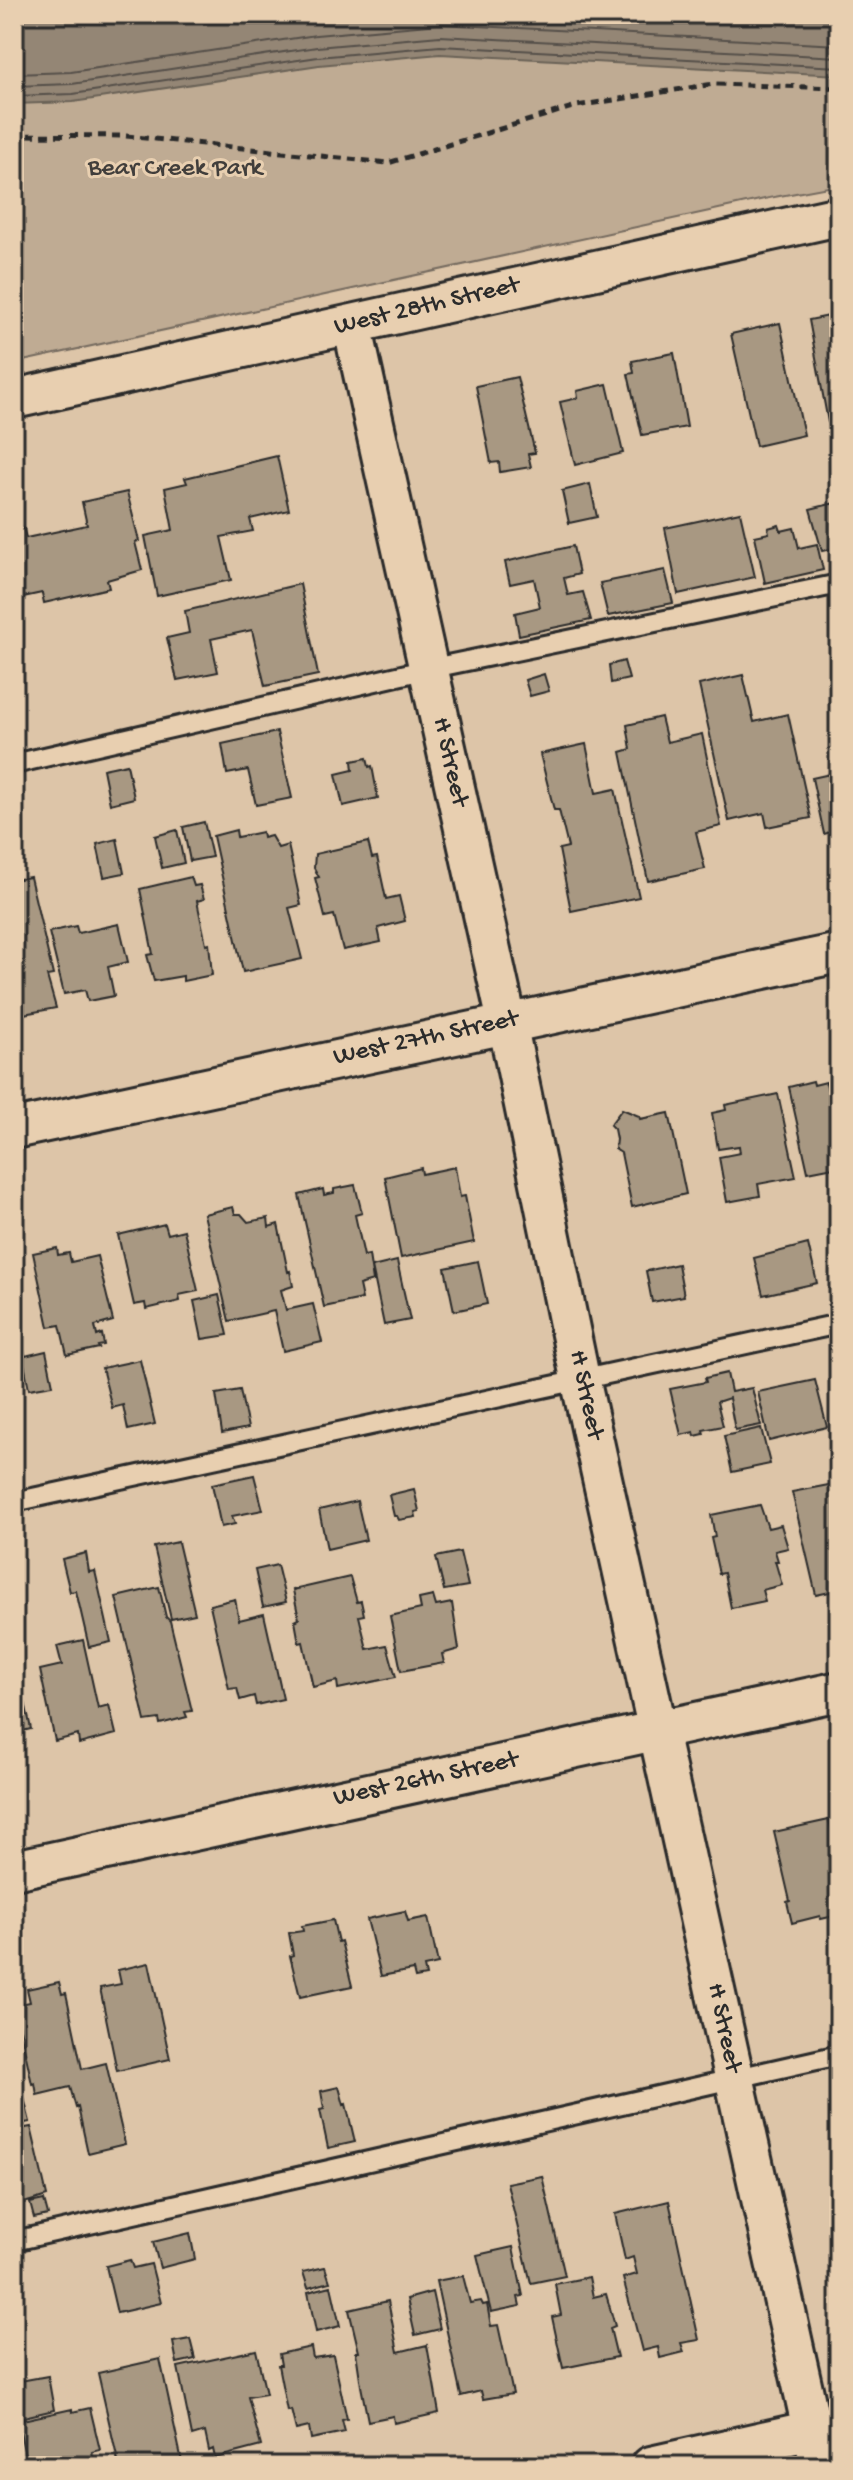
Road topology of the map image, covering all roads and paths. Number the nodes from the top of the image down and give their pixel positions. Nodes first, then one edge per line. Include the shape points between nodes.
1 (839, 88) edge
2 (14, 135) edge
3 (839, 216) edge
4 (352, 324) junction
5 (14, 399) edge
6 (839, 584) edge
7 (428, 669) junction
8 (14, 764) edge
9 (839, 953) edge
10 (507, 1022) junction
11 (14, 1129) edge
12 (839, 1324) edge
13 (580, 1378) junction
14 (14, 1502) edge
15 (839, 1691) edge
16 (659, 1729) junction
17 (14, 1870) edge
18 (839, 2055) edge
19 (734, 2077) junction
20 (14, 2241) edge
21 (824, 2440) edge
22 (651, 2466) edge

1 - 2 path via 713,84 576,106 388,163 126,136
3 - 4 street, West 28th Street
4 - 5 street, West 28th Street
4 - 7 street, H Street
6 - 7 lane
7 - 8 lane
7 - 10 street, H Street
9 - 10 street, West 27th Street
10 - 11 street, West 27th Street
10 - 13 street, H Street
12 - 13 lane
13 - 14 lane
13 - 16 street, H Street
15 - 16 street, West 26th Street
16 - 17 street, West 26th Street
16 - 19 street, H Street
18 - 19 lane
19 - 20 lane
19 - 21 street, H Street
21 - 22 street

